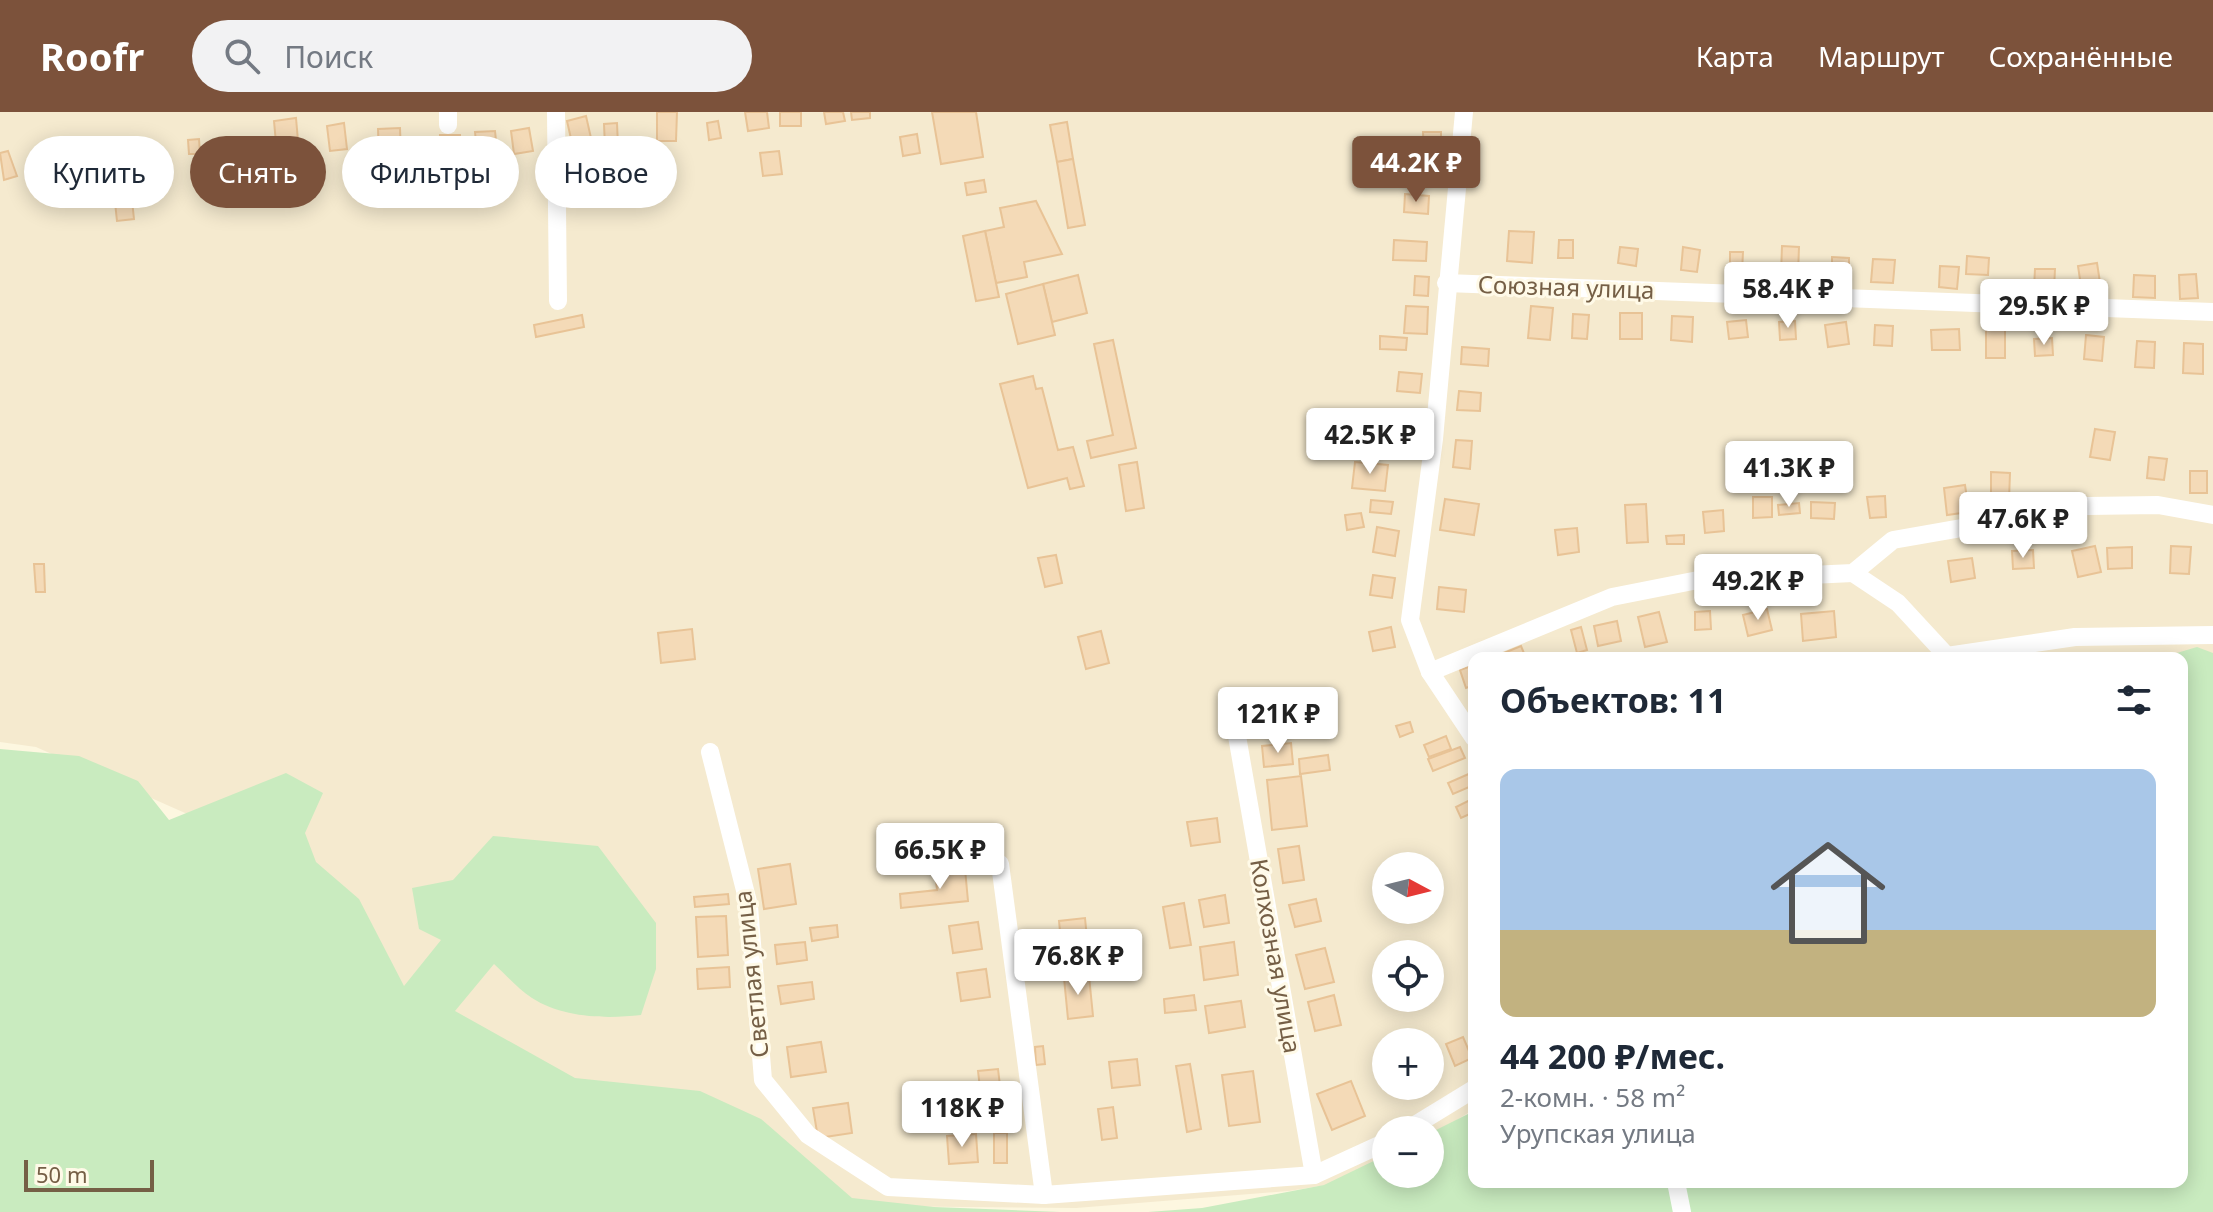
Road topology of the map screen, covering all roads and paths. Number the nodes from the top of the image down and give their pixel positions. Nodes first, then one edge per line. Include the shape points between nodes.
1 (556, 112) edge
2 (1464, 112) edge
3 (1446, 283) junction
4 (558, 301) dead end
5 (2213, 312) edge
6 (2213, 515) edge
7 (1853, 573) junction
8 (2213, 635) edge
9 (1479, 652) edge
10 (1942, 652) edge
11 (1978, 652) edge
12 (1468, 656) edge
13 (1430, 672) junction
14 (1468, 729) edge
15 (1237, 736) dead end
16 (710, 752) dead end
17 (1000, 864) dead end
18 (1468, 1093) edge
19 (1430, 1116) edge
20 (1372, 1148) edge
21 (1314, 1175) junction
22 (1677, 1188) edge
23 (1044, 1195) junction
24 (1682, 1212) edge

1 - 4 street
2 - 3 street
3 - 5 street, Союзная улица
3 - 13 street via 1434,439 1410,620
6 - 7 street via 2158,505 2087,506 1893,540
7 - 9 street via 1698,580 1612,597
7 - 10 street via 1898,603
8 - 11 street via 2075,637
12 - 13 street
13 - 14 street
15 - 21 street, Колхозная улица
16 - 23 street, Светлая улица via 749,906 763,1080 808,1135 888,1187
17 - 23 street
18 - 19 street
20 - 21 street
21 - 23 street
22 - 24 street

